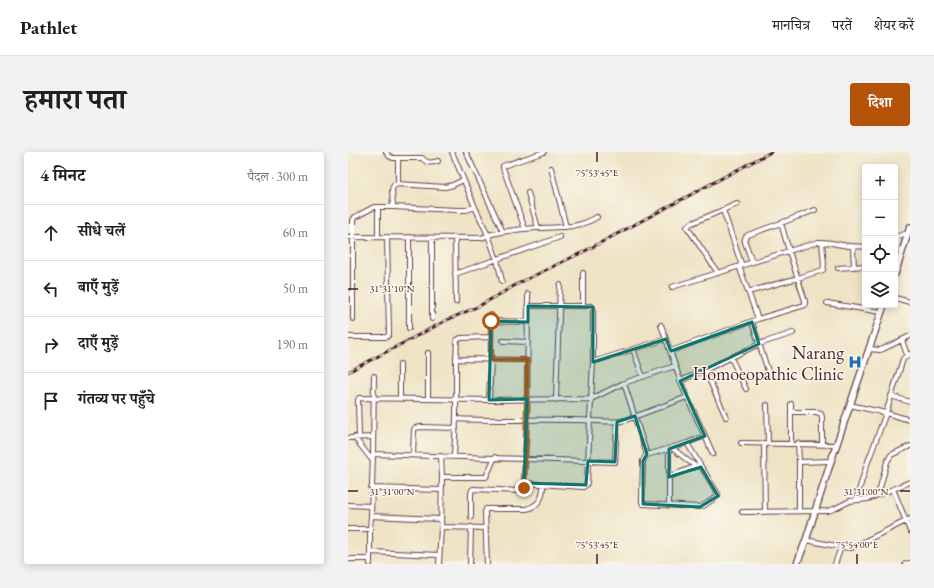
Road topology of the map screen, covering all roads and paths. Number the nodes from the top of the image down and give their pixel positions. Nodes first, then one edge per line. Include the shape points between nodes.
1 (386, 152) edge
2 (419, 152) edge
3 (452, 152) edge
4 (466, 152) edge
5 (544, 152) edge
6 (398, 158) junction
7 (422, 158) junction
8 (438, 161) dead end
9 (551, 168) dead end
10 (464, 180) junction
11 (398, 184) junction
12 (528, 193) dead end
13 (737, 204) dead end
14 (378, 207) junction
15 (393, 207) junction
16 (475, 207) junction
17 (723, 210) junction
18 (815, 210) dead end
19 (597, 217) dead end
20 (782, 224) junction
21 (566, 227) junction
22 (538, 228) junction
23 (525, 229) junction
24 (909, 229) edge
25 (503, 232) junction
26 (488, 235) junction
27 (897, 236) edge
28 (348, 237) edge
29 (353, 237) junction
30 (378, 237) junction
31 (387, 237) junction
32 (409, 237) junction
33 (560, 237) dead end
34 (432, 238) junction
35 (455, 238) junction
36 (822, 242) junction
37 (862, 246) edge
38 (853, 247) junction
39 (789, 251) junction
40 (496, 260) junction
41 (752, 262) junction
42 (740, 266) junction
43 (854, 266) junction
44 (862, 266) edge
45 (838, 268) dead end
46 (896, 272) edge
47 (583, 273) dead end
48 (718, 273) junction
49 (455, 274) junction
50 (798, 278) junction
51 (502, 281) dead end
52 (560, 285) dead end
53 (672, 287) dead end
54 (748, 292) junction
55 (528, 294) dead end
56 (898, 299) edge
57 (456, 302) dead end
58 (910, 302) edge
59 (827, 303) dead end
60 (528, 306) junction
61 (559, 306) junction
62 (583, 306) junction
63 (883, 308) edge
64 (881, 312) junction
65 (491, 315) dead end
66 (353, 319) dead end
67 (758, 319) junction
68 (432, 320) dead end
69 (491, 321) junction
70 (528, 322) junction
71 (752, 322) junction
72 (661, 325) dead end
73 (410, 328) dead end
74 (793, 333) dead end
75 (910, 336) edge
76 (348, 337) edge
77 (491, 337) junction
78 (666, 339) junction
79 (902, 340) junction
80 (502, 341) dead end
81 (528, 342) junction
82 (759, 344) junction
83 (870, 349) junction
84 (634, 350) junction
85 (671, 351) junction
86 (428, 353) dead end
87 (909, 354) edge
88 (731, 358) junction
89 (456, 359) junction
90 (491, 360) junction
91 (527, 360) junction
92 (593, 362) junction
93 (400, 364) dead end
94 (675, 366) junction
95 (705, 370) junction
96 (769, 374) dead end
97 (374, 376) dead end
98 (643, 377) junction
99 (680, 381) junction
100 (624, 383) junction
101 (746, 390) dead end
102 (891, 396) junction
103 (374, 398) junction
104 (400, 398) junction
105 (687, 398) junction
106 (428, 399) junction
107 (455, 399) junction
108 (527, 399) junction
109 (591, 399) junction
110 (490, 400) junction
111 (556, 400) junction
112 (910, 402) edge
113 (791, 404) dead end
114 (767, 405) dead end
115 (850, 405) junction
116 (791, 412) junction
117 (886, 413) junction
118 (635, 416) junction
119 (726, 417) dead end
120 (456, 419) junction
121 (527, 419) junction
122 (590, 420) junction
123 (910, 420) edge
124 (617, 422) junction
125 (456, 428) junction
126 (705, 436) junction
127 (359, 437) junction
128 (373, 437) junction
129 (348, 438) edge
130 (354, 438) junction
131 (687, 443) junction
132 (740, 443) dead end
133 (766, 443) junction
134 (791, 443) junction
135 (798, 443) junction
136 (822, 444) junction
137 (837, 445) junction
138 (910, 446) edge
139 (671, 448) junction
140 (373, 454) junction
141 (713, 454) dead end
142 (412, 455) junction
143 (647, 455) junction
144 (441, 456) junction
145 (454, 456) junction
146 (495, 457) junction
147 (525, 458) junction
148 (373, 460) junction
149 (588, 461) junction
150 (831, 461) junction
151 (799, 462) junction
152 (698, 466) junction
153 (669, 476) junction
154 (442, 477) junction
155 (910, 482) edge
156 (524, 483) junction
157 (543, 484) junction
158 (371, 488) junction
159 (441, 490) junction
160 (893, 490) junction
161 (878, 494) junction
162 (856, 500) junction
163 (348, 505) edge
164 (371, 506) junction
165 (669, 506) junction
166 (799, 511) junction
167 (815, 511) junction
168 (742, 512) dead end
169 (765, 512) junction
170 (371, 516) junction
171 (471, 517) dead end
172 (440, 519) junction
173 (908, 520) edge
174 (441, 527) junction
175 (471, 527) junction
176 (486, 528) junction
177 (348, 529) edge
178 (370, 529) junction
179 (910, 531) edge
180 (806, 540) junction
181 (841, 547) junction
182 (370, 552) junction
183 (439, 555) junction
184 (348, 558) edge
185 (370, 562) edge
186 (910, 563) edge
187 (439, 564) edge
188 (470, 564) edge
189 (487, 564) edge
190 (797, 564) edge
191 (835, 564) edge
192 (906, 564) edge

1 - 6 street via 389,156
2 - 7 street
3 - 10 street
4 - 25 street
5 - 23 street via 503,166
6 - 7 street
6 - 11 street
7 - 8 street via 428,163
9 - 21 street
10 - 11 street via 445,187
10 - 16 street
11 - 15 street via 392,189
12 - 22 street
13 - 17 street
14 - 15 street
14 - 29 street via 354,218
14 - 30 street
15 - 16 street via 457,210
16 - 26 street
17 - 42 street
17 - 48 street via 687,227
18 - 20 street
19 - 21 street via 580,225
20 - 39 street
20 - 41 street via 745,237
21 - 22 street
22 - 23 street
23 - 25 street
24 - 27 street
24 - 46 main road
25 - 26 street
26 - 35 street via 481,238
26 - 40 street
28 - 29 street
29 - 30 street
29 - 66 street
30 - 31 street
31 - 32 street
31 - 76 street via 389,334 386,337
32 - 34 street
32 - 73 street
33 - 40 street
34 - 35 street
34 - 68 street
35 - 49 street
36 - 38 street
36 - 39 street
36 - 50 street via 823,270
37 - 38 street
38 - 43 street
39 - 41 street
39 - 50 street
40 - 49 street
40 - 51 street
41 - 42 street
42 - 48 street
42 - 54 street
43 - 44 street
43 - 45 street
47 - 62 street
48 - 53 street
49 - 57 street
50 - 54 street
50 - 67 street via 805,305
52 - 61 street
54 - 67 street
55 - 60 street
56 - 58 street
59 - 64 street
60 - 61 street
60 - 70 street
61 - 62 street
61 - 111 street
62 - 92 street via 593,308
63 - 64 main road
64 - 83 main road
65 - 69 street
67 - 71 street
69 - 70 street
69 - 77 street
70 - 81 street
71 - 82 street
71 - 85 street
72 - 78 street
74 - 82 street
75 - 79 street
77 - 89 street via 459,338
77 - 90 street
78 - 84 street
78 - 85 street
79 - 83 street via 880,350
79 - 87 street
80 - 81 street
81 - 91 street
82 - 88 street
82 - 96 street
83 - 115 main road
84 - 92 street
84 - 98 street
85 - 94 street
86 - 106 street
87 - 102 street via 903,359
88 - 95 street
88 - 101 street
89 - 90 street
89 - 107 street
90 - 91 street
90 - 110 street
91 - 108 street
92 - 109 street
93 - 104 street
94 - 98 street
94 - 99 street
95 - 99 street
95 - 119 street
97 - 103 street
98 - 100 street
99 - 105 street
100 - 109 street
100 - 118 street
102 - 112 street
102 - 117 street
103 - 104 street
103 - 127 street via 358,398
103 - 128 street
104 - 106 street
105 - 118 street
105 - 126 street
106 - 107 street
107 - 110 street
107 - 120 street
108 - 110 street
108 - 111 street
108 - 121 street
109 - 111 street
109 - 122 street
113 - 116 street
114 - 133 street
115 - 117 street
115 - 137 main road
116 - 134 street
116 - 136 street via 821,414
117 - 123 street
117 - 162 street
118 - 124 street
118 - 143 street
120 - 121 street
120 - 125 street
121 - 122 street
121 - 147 street
122 - 124 street
122 - 149 street
124 - 149 street via 615,462
125 - 142 street via 415,428
125 - 145 street
126 - 131 street
126 - 141 street
127 - 128 street
127 - 130 street
128 - 140 street
129 - 130 street
130 - 148 street
131 - 139 street
131 - 152 street
132 - 133 street
133 - 134 street
133 - 169 street
134 - 135 street
135 - 136 street
135 - 151 street
136 - 137 street
137 - 150 main road
138 - 161 street via 891,455
139 - 143 street
139 - 152 street
139 - 153 street
140 - 142 street
140 - 148 street
142 - 144 street
143 - 165 street via 644,461 642,502 646,505
144 - 145 street
144 - 154 street
145 - 146 street
146 - 147 street
146 - 154 street via 486,477
147 - 149 street
147 - 156 street
148 - 158 street
149 - 157 street via 586,485 580,487
150 - 151 street
150 - 167 main road
151 - 166 street
152 - 153 street
152 - 165 street via 718,496 703,506
153 - 165 street
154 - 159 street
155 - 160 street
156 - 157 street
156 - 171 street via 522,491 472,490
157 - 176 street via 542,497 531,508 486,509
158 - 159 street
158 - 164 street
159 - 172 street
160 - 161 street
160 - 173 street
161 - 162 street via 868,499
162 - 167 street via 831,510
163 - 164 street
164 - 170 street
166 - 167 street
166 - 169 street
167 - 180 main road
168 - 169 street
170 - 172 street
170 - 178 street
172 - 174 street
173 - 179 street
173 - 181 street via 851,548
174 - 175 street
174 - 183 street
175 - 176 street
175 - 188 street
176 - 189 street
177 - 178 street
178 - 182 street
180 - 181 street
180 - 190 main road
181 - 191 street
182 - 183 street
182 - 185 street
183 - 187 street
184 - 185 street
186 - 192 street

